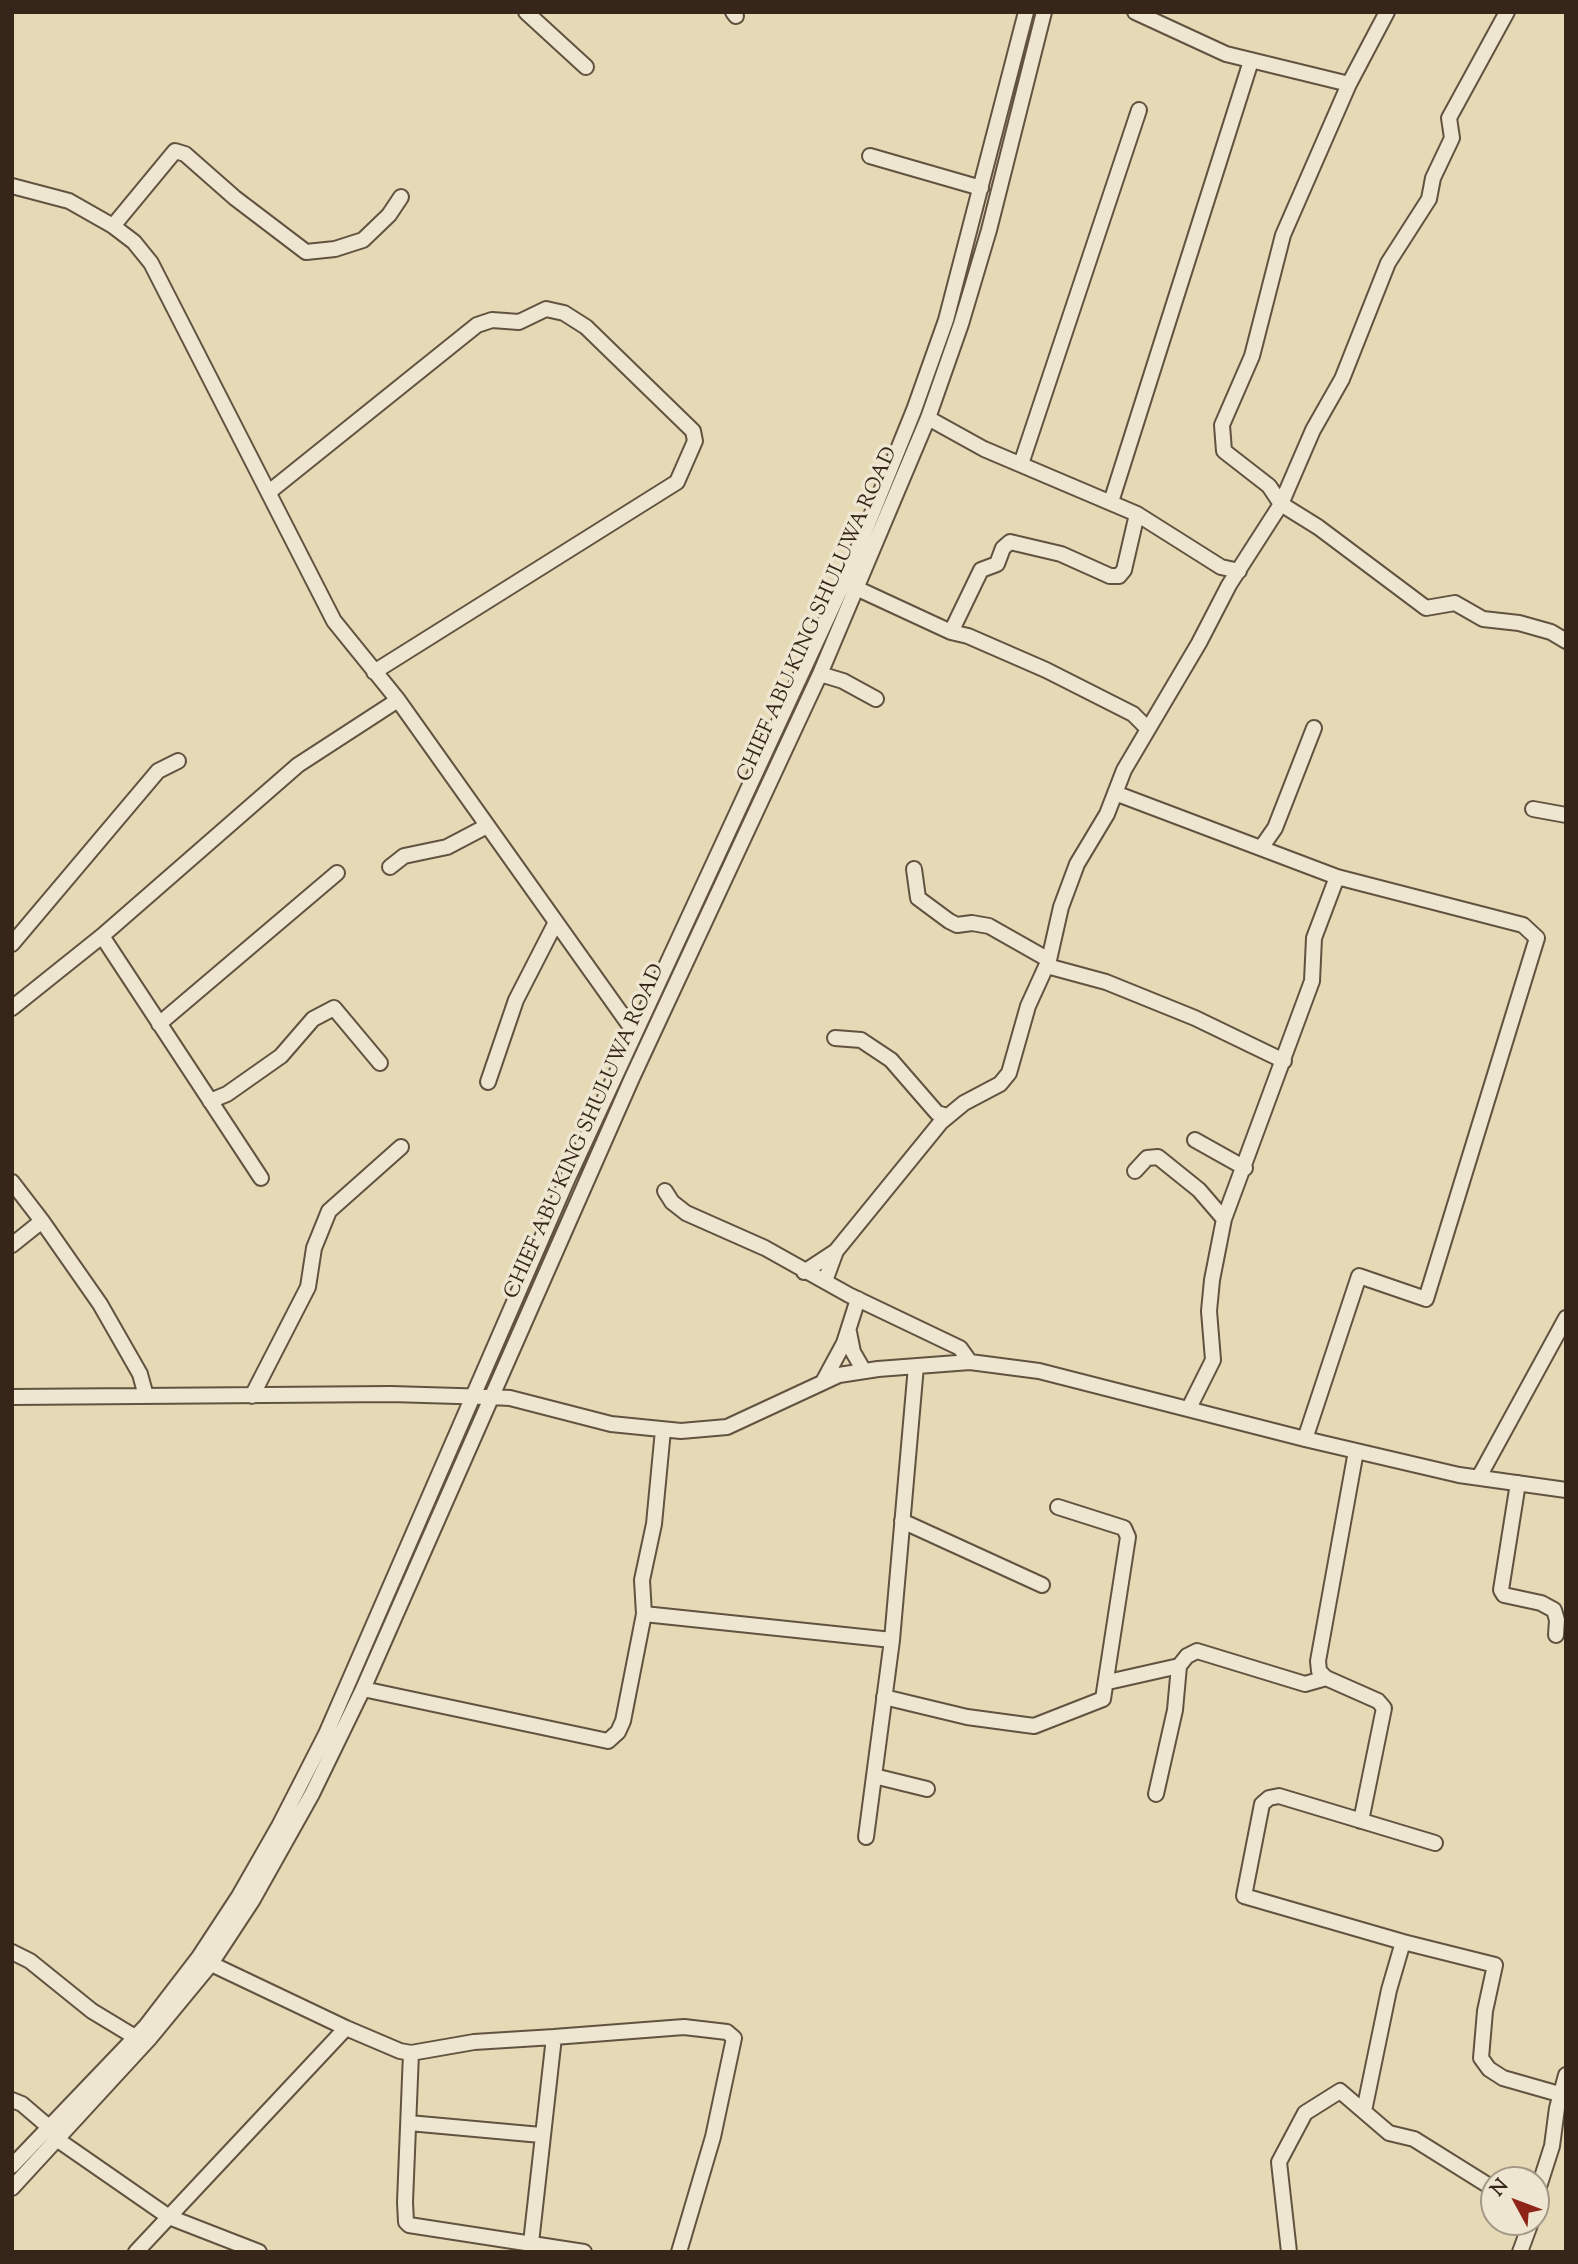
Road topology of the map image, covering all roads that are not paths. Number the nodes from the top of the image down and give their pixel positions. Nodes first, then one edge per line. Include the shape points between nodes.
1 (526, 12) edge
2 (1026, 12) edge
3 (1045, 12) edge
4 (1135, 12) edge
5 (1387, 12) edge
6 (1507, 12) edge
7 (1251, 61) junction
8 (586, 67) dead end
9 (1349, 84) junction
10 (1139, 110) dead end
11 (870, 156) dead end
12 (12, 186) edge
13 (981, 188) junction
14 (401, 197) dead end
15 (971, 224) junction
16 (113, 226) junction
17 (989, 230) junction
18 (928, 418) junction
19 (1021, 464) junction
20 (270, 492) junction
21 (1111, 502) junction
22 (1281, 504) junction
23 (1137, 514) junction
24 (1220, 567) junction
25 (1239, 571) junction
26 (1229, 585) junction
27 (856, 588) junction
28 (951, 632) junction
29 (1566, 641) edge
30 (374, 671) junction
31 (820, 674) junction
32 (876, 699) dead end
33 (398, 700) junction
34 (1314, 728) dead end
35 (1148, 729) junction
36 (178, 761) dead end
37 (1115, 793) junction
38 (1533, 809) dead end
39 (1566, 814) edge
40 (487, 826) junction
41 (725, 840) junction
42 (739, 848) junction
43 (1261, 848) junction
44 (390, 867) dead end
45 (914, 869) dead end
46 (337, 873) dead end
47 (1337, 877) junction
48 (556, 922) junction
49 (102, 936) junction
50 (12, 944) edge
51 (1048, 963) junction
52 (12, 1008) edge
53 (159, 1024) junction
54 (635, 1033) junction
55 (835, 1038) dead end
56 (1284, 1061) junction
57 (380, 1063) dead end
58 (488, 1082) dead end
59 (210, 1101) junction
60 (941, 1118) junction
61 (1195, 1140) dead end
62 (401, 1147) dead end
63 (1245, 1168) junction
64 (1135, 1171) dead end
65 (261, 1178) dead end
66 (12, 1182) edge
67 (665, 1191) dead end
68 (1224, 1219) junction
69 (42, 1221) junction
70 (12, 1245) edge
71 (836, 1251) junction
72 (804, 1272) junction
73 (825, 1281) junction
74 (858, 1300) junction
75 (1566, 1318) edge
76 (849, 1330) junction
77 (970, 1362) junction
78 (916, 1366) junction
79 (864, 1371) junction
80 (824, 1380) junction
81 (146, 1396) junction
82 (252, 1396) junction
83 (491, 1397) junction
84 (12, 1398) edge
85 (473, 1398) junction
86 (1189, 1408) junction
87 (663, 1430) junction
88 (1305, 1439) junction
89 (1356, 1451) junction
90 (1479, 1477) junction
91 (1518, 1483) junction
92 (1566, 1490) edge
93 (1058, 1507) dead end
94 (902, 1521) junction
95 (1042, 1585) dead end
96 (644, 1614) junction
97 (1556, 1635) dead end
98 (892, 1640) junction
99 (1179, 1666) junction
100 (1326, 1678) junction
101 (1108, 1682) junction
102 (363, 1689) junction
103 (884, 1697) junction
104 (874, 1776) junction
105 (927, 1788) dead end
106 (1156, 1794) dead end
107 (1361, 1821) junction
108 (866, 1837) dead end
109 (1435, 1843) dead end
110 (1403, 1942) junction
111 (12, 1952) edge
112 (204, 1961) junction
113 (346, 2028) junction
114 (135, 2037) junction
115 (554, 2037) junction
116 (411, 2053) junction
117 (1566, 2076) edge
118 (1559, 2094) junction
119 (12, 2100) edge
120 (1364, 2111) junction
121 (409, 2123) junction
122 (54, 2134) junction
123 (541, 2135) junction
124 (12, 2166) edge
125 (1546, 2166) edge
126 (1480, 2180) edge
127 (12, 2188) edge
128 (169, 2217) junction
129 (531, 2243) junction
130 (136, 2252) edge
131 (258, 2252) edge
132 (584, 2252) edge
133 (679, 2252) edge
134 (1289, 2252) edge

1 - 8 street
2 - 13 street
3 - 17 street, CHIEF ABU KING SHULUWA ROAD
4 - 7 street
5 - 9 street
6 - 22 street via 1449,118 1452,138 1433,178 1429,199 1388,263 1342,379 1313,430
7 - 9 street via 1288,66
7 - 21 street
9 - 22 street via 1283,236 1252,356 1222,425 1224,451 1269,486
10 - 19 street
11 - 13 street
12 - 16 street via 69,201
13 - 15 street
14 - 16 street via 363,240 306,252 185,154 175,151
15 - 17 street
15 - 41 street via 946,320 914,410 848,573
16 - 20 street via 151,263
17 - 18 street, CHIEF ABU KING SHULUWA ROAD
18 - 19 street
18 - 27 street, CHIEF ABU KING SHULUWA ROAD
19 - 21 street
20 - 30 street via 334,621
20 - 30 street via 477,325 492,320 519,323 547,309 586,327 693,431 695,441 677,482
21 - 23 street
22 - 25 street
22 - 29 street via 1426,608 1455,603 1483,619 1519,623
23 - 24 street
23 - 28 street via 1119,576 1061,554 1010,542 997,564 981,570
24 - 25 street
24 - 26 street
25 - 26 street
26 - 35 street
27 - 28 street
27 - 31 street, CHIEF ABU KING SHULUWA ROAD
28 - 35 street via 1070,682 1133,714
30 - 33 street
31 - 32 street
31 - 42 street, CHIEF ABU KING SHULUWA ROAD
33 - 40 street
33 - 49 street via 299,765
34 - 43 street via 1275,828
35 - 37 street
36 - 50 street via 158,771
37 - 43 street
37 - 51 street via 1077,864
38 - 39 street
40 - 44 street via 447,847 404,856
40 - 48 street
41 - 42 street
41 - 54 street
42 - 83 street, CHIEF ABU KING SHULUWA ROAD
43 - 47 street
45 - 51 street via 918,898 949,921 989,926
46 - 53 street
47 - 56 street via 1314,938 1312,981
47 - 88 street via 1522,925 1537,938 1426,1298 1359,1276
48 - 54 street
48 - 58 street via 516,1000
49 - 52 street
49 - 53 street
51 - 56 street via 1195,1018
51 - 60 street via 1028,1006 1006,1079
53 - 59 street
54 - 85 street
55 - 60 street via 861,1040 891,1060
56 - 63 street
57 - 59 street via 334,1008 313,1019 281,1056
59 - 65 street
60 - 71 street
61 - 63 street
62 - 82 street via 329,1211 314,1248 308,1287
63 - 68 street
64 - 68 street via 1147,1158 1158,1157 1199,1190
66 - 69 street
67 - 72 street via 686,1213 765,1248
68 - 86 street via 1209,1311 1213,1360
69 - 70 street
69 - 81 street via 107,1316 140,1374
71 - 72 street
71 - 73 street
72 - 73 street
73 - 74 street
74 - 76 street
74 - 77 street via 961,1348
75 - 90 street
76 - 79 street via 853,1352
76 - 80 street
77 - 78 street
77 - 86 street via 1039,1371
78 - 79 street
78 - 94 street
79 - 80 street
80 - 87 street via 727,1427
81 - 82 street
81 - 84 street
82 - 85 street
83 - 85 street
83 - 87 street via 602,1422
83 - 102 street, CHIEF ABU KING SHULUWA ROAD
85 - 112 street via 326,1734
86 - 88 street
87 - 96 street via 654,1524 642,1580
88 - 89 street
89 - 90 street
89 - 100 street via 1318,1661
90 - 91 street
91 - 92 street
91 - 97 street via 1501,1590 1504,1595 1554,1610
93 - 101 street via 1124,1528 1128,1537
94 - 95 street
94 - 98 street
96 - 98 street
96 - 102 street via 623,1721 608,1741
98 - 103 street
99 - 100 street via 1197,1651 1305,1684
99 - 101 street
99 - 106 street via 1175,1710
100 - 107 street via 1384,1708
101 - 103 street via 1103,1699 1034,1726 967,1717
102 - 112 street, CHIEF ABU KING SHULUWA ROAD via 252,1901
103 - 104 street
104 - 105 street
104 - 108 street
107 - 109 street
107 - 110 street via 1279,1796 1269,1798 1262,1804 1244,1896
110 - 118 street via 1495,1965 1481,2057 1503,2078
110 - 120 street
111 - 114 street
112 - 113 street
112 - 114 street
112 - 122 street, CHIEF ABU KING SHULUWA ROAD via 149,2039
113 - 116 street
113 - 128 street
114 - 122 street
115 - 116 street via 474,2042
115 - 123 street
115 - 133 street via 684,2028 727,2032 734,2038 713,2137
116 - 121 street
117 - 118 street
118 - 125 street
119 - 122 street
120 - 126 street via 1388,2133 1414,2139
120 - 134 street via 1340,2091 1302,2117 1279,2162
121 - 123 street
121 - 129 street via 406,2222
122 - 124 street
122 - 127 street, CHIEF ABU KING SHULUWA ROAD
122 - 128 street
123 - 129 street
128 - 130 street
128 - 131 street
129 - 132 street

